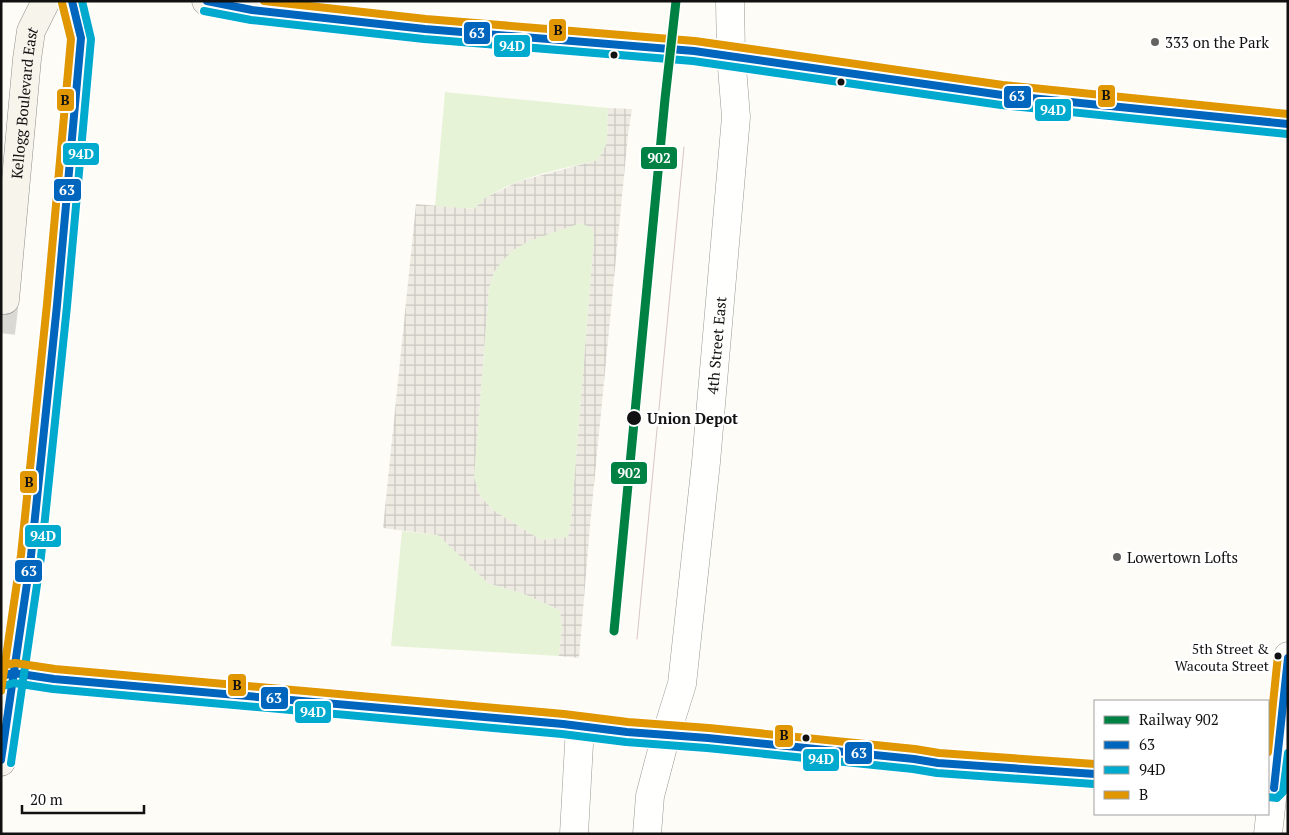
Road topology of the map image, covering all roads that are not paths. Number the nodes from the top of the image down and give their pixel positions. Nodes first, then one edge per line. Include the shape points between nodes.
1 (46, 1) edge
2 (72, 1) edge
3 (206, 1) edge
4 (730, 1) edge
5 (731, 55) junction
6 (1288, 124) edge
7 (5, 300) dead end
8 (57, 304) tunnel mouth
9 (32, 556) tunnel mouth
10 (1288, 656) edge
11 (8, 675) edge
12 (580, 726) junction
13 (666, 735) junction
14 (1, 762) edge
15 (1094, 774) edge
16 (1276, 788) edge
17 (574, 834) edge
18 (646, 834) edge
19 (1268, 834) edge

1 - 7 main road, Kellogg Boulevard East via 31,30 26,60
2 - 8 main road via 81,38
3 - 5 main road via 252,10 425,30
4 - 5 street, 4th Street East
5 - 6 main road via 1002,95
5 - 13 street, 4th Street East via 736,117 706,462 682,684
9 - 11 main road
10 - 16 street
11 - 12 street
11 - 14 main road
12 - 13 street
12 - 17 street
13 - 15 street via 938,763
13 - 18 street, 4th Street East via 650,796
16 - 19 street

